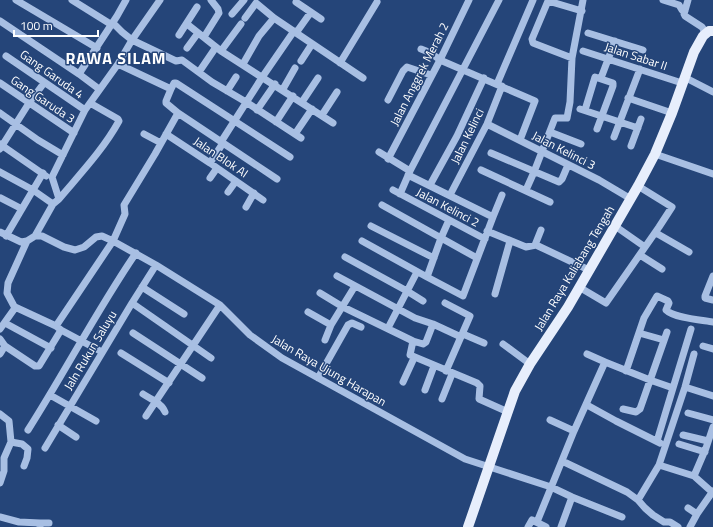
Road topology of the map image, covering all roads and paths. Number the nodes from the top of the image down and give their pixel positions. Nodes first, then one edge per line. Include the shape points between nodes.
1 (16, 0) edge
2 (72, 0) edge
3 (126, 0) edge
4 (160, 0) edge
5 (244, 0) edge
6 (469, 0) edge
7 (500, 0) edge
8 (533, 0) edge
9 (583, 0) edge
10 (663, 0) edge
11 (688, 0) edge
12 (214, 1) edge
13 (254, 2) edge
14 (296, 2) dead end
15 (377, 2) dead end
16 (197, 8) dead end
17 (582, 11) junction
18 (311, 12) junction
19 (684, 12) junction
20 (232, 14) dead end
21 (274, 18) junction
22 (321, 20) dead end
23 (0, 21) edge
24 (112, 24) junction
25 (187, 24) junction
26 (713, 31) edge
27 (295, 32) junction
28 (588, 33) dead end
29 (179, 35) dead end
30 (201, 35) junction
31 (703, 36) junction
32 (132, 40) junction
33 (615, 41) junction
34 (312, 44) junction
35 (97, 48) junction
36 (187, 48) dead end
37 (219, 49) junction
38 (421, 49) dead end
39 (643, 50) dead end
40 (583, 51) dead end
41 (6, 56) dead end
42 (572, 58) junction
43 (607, 59) junction
44 (440, 60) junction
45 (301, 61) dead end
46 (340, 63) junction
47 (118, 64) junction
48 (243, 64) junction
49 (295, 68) dead end
50 (640, 69) junction
51 (464, 70) junction
52 (199, 72) junction
53 (79, 74) junction
54 (431, 75) junction
55 (263, 76) junction
56 (236, 77) dead end
57 (318, 78) dead end
58 (363, 78) dead end
59 (484, 78) junction
60 (601, 78) junction
61 (683, 80) junction
62 (0, 83) edge
63 (44, 83) junction
64 (274, 84) junction
65 (500, 85) junction
66 (99, 89) junction
67 (171, 89) junction
68 (283, 89) junction
69 (227, 91) junction
70 (337, 92) dead end
71 (713, 92) edge
72 (293, 96) junction
73 (628, 98) junction
74 (388, 100) dead end
75 (29, 102) junction
76 (246, 102) junction
77 (302, 102) junction
78 (90, 103) junction
79 (312, 109) junction
80 (85, 110) junction
81 (257, 110) junction
82 (178, 112) junction
83 (0, 113) edge
84 (672, 113) junction
85 (322, 115) junction
86 (602, 115) junction
87 (641, 119) dead end
88 (234, 122) junction
89 (276, 122) junction
90 (333, 122) dead end
91 (620, 122) junction
92 (16, 124) junction
93 (487, 124) junction
94 (597, 128) dead end
95 (638, 128) junction
96 (550, 132) junction
97 (74, 133) junction
98 (144, 134) dead end
99 (166, 134) junction
100 (614, 137) dead end
101 (520, 140) junction
102 (222, 142) junction
103 (161, 143) junction
104 (581, 144) dead end
105 (1, 146) edge
106 (631, 146) dead end
107 (542, 151) junction
108 (379, 152) dead end
109 (491, 153) dead end
110 (655, 154) junction
111 (62, 155) junction
112 (290, 158) dead end
113 (388, 159) junction
114 (210, 163) junction
115 (568, 164) junction
116 (217, 168) junction
117 (481, 170) dead end
118 (0, 172) edge
119 (534, 172) junction
120 (43, 173) junction
121 (409, 173) junction
122 (713, 174) edge
123 (210, 178) dead end
124 (277, 179) dead end
125 (236, 181) junction
126 (52, 182) junction
127 (430, 185) junction
128 (638, 186) junction
129 (33, 190) junction
130 (393, 190) dead end
131 (526, 190) junction
132 (228, 192) dead end
133 (254, 193) junction
134 (400, 194) junction
135 (450, 195) junction
136 (502, 195) dead end
137 (1, 198) edge
138 (59, 199) junction
139 (631, 199) junction
140 (263, 200) dead end
141 (550, 202) dead end
142 (53, 204) junction
143 (382, 205) dead end
144 (246, 207) dead end
145 (22, 209) junction
146 (493, 216) junction
147 (449, 220) junction
148 (371, 226) dead end
149 (615, 226) junction
150 (541, 230) dead end
151 (487, 232) junction
152 (656, 233) junction
153 (3, 234) edge
154 (34, 236) junction
155 (441, 238) junction
156 (485, 239) junction
157 (114, 240) junction
158 (27, 241) junction
159 (362, 241) dead end
160 (510, 241) junction
161 (535, 245) junction
162 (646, 247) junction
163 (689, 252) dead end
164 (136, 253) junction
165 (640, 254) junction
166 (345, 257) dead end
167 (434, 258) junction
168 (477, 258) junction
169 (156, 264) junction
170 (662, 269) dead end
171 (589, 270) junction
172 (418, 272) junction
173 (337, 276) dead end
174 (713, 276) edge
175 (427, 277) junction
176 (355, 286) junction
177 (580, 286) junction
178 (142, 287) junction
179 (407, 290) junction
180 (320, 293) dead end
181 (495, 294) dead end
182 (713, 300) edge
183 (423, 301) dead end
184 (132, 302) junction
185 (445, 303) dead end
186 (220, 305) junction
187 (15, 307) junction
188 (343, 307) junction
189 (398, 308) junction
190 (308, 312) dead end
191 (184, 314) dead end
192 (713, 322) edge
193 (5, 323) junction
194 (433, 324) junction
195 (361, 327) dead end
196 (58, 328) junction
197 (330, 328) junction
198 (388, 328) junction
199 (0, 329) edge
200 (691, 329) dead end
201 (668, 332) dead end
202 (133, 333) dead end
203 (640, 333) junction
204 (462, 336) junction
205 (341, 338) junction
206 (0, 339) edge
207 (324, 340) dead end
208 (664, 340) junction
209 (413, 341) junction
210 (81, 342) junction
211 (484, 343) dead end
212 (503, 344) dead end
213 (193, 345) junction
214 (5, 346) junction
215 (703, 346) dead end
216 (51, 348) junction
217 (713, 349) edge
218 (102, 352) junction
219 (121, 353) dead end
220 (0, 354) edge
221 (586, 354) dead end
222 (694, 354) dead end
223 (211, 358) dead end
224 (414, 358) junction
225 (605, 362) junction
226 (180, 363) junction
227 (530, 364) junction
228 (434, 366) junction
229 (626, 371) junction
230 (449, 372) junction
231 (202, 378) dead end
232 (318, 378) junction
233 (650, 380) junction
234 (402, 382) dead end
235 (169, 383) junction
236 (685, 387) junction
237 (672, 388) junction
238 (425, 390) dead end
239 (143, 394) dead end
240 (50, 395) junction
241 (713, 396) edge
242 (442, 399) dead end
243 (156, 402) junction
244 (587, 405) junction
245 (70, 406) junction
246 (623, 409) dead end
247 (165, 412) dead end
248 (508, 412) junction
249 (688, 413) dead end
250 (0, 414) edge
251 (146, 416) dead end
252 (550, 420) dead end
253 (713, 420) edge
254 (96, 421) dead end
255 (58, 425) junction
256 (713, 427) edge
257 (28, 430) dead end
258 (574, 431) junction
259 (683, 435) dead end
260 (76, 437) dead end
261 (657, 441) junction
262 (12, 442) junction
263 (679, 444) dead end
264 (666, 446) junction
265 (45, 448) dead end
266 (708, 448) edge
267 (562, 461) junction
268 (659, 465) junction
269 (24, 466) dead end
270 (488, 467) junction
271 (694, 476) junction
272 (0, 483) edge
273 (551, 487) junction
274 (713, 492) edge
275 (572, 497) junction
276 (638, 500) junction
277 (688, 508) dead end
278 (697, 514) junction
279 (0, 517) edge
280 (622, 517) dead end
281 (537, 522) junction
282 (49, 523) dead end
283 (40, 525) edge
284 (468, 527) edge
285 (528, 527) edge
286 (546, 527) edge
287 (561, 527) edge
288 (678, 527) edge
289 (690, 527) edge

1 - 35 street
2 - 24 street
3 - 24 street
4 - 32 street
5 - 20 street
6 - 44 street, Jalan Anggrek Merah 2
7 - 51 street
8 - 65 street, Jalan Kelinci
9 - 17 street
10 - 19 street via 679,5
11 - 19 street
12 - 30 street via 219,13
13 - 21 street
13 - 37 street via 243,21
14 - 18 street
15 - 46 street
16 - 25 street
17 - 42 street
17 - 42 street via 548,1 532,39 533,43
18 - 22 street
18 - 27 street
19 - 31 street via 685,16 702,27
21 - 27 street
21 - 48 street via 259,36
23 - 53 street
24 - 32 street
24 - 35 street
25 - 29 street
25 - 30 street
26 - 31 main road
27 - 34 street
27 - 55 street
28 - 33 street
30 - 36 street
30 - 37 street
31 - 61 main road, Jalan Raya Kaliabang Tengah
32 - 47 street
32 - 52 street via 176,61 182,60
33 - 39 street
33 - 43 street
34 - 45 street
34 - 46 street
35 - 53 street
37 - 48 street
37 - 52 street
38 - 44 street
40 - 43 street, Jalan Sabar II
41 - 63 street, Gang Garuda 4
42 - 96 street via 570,102 566,118 555,118
43 - 50 street, Jalan Sabar II
43 - 60 street
44 - 51 street
44 - 54 street, Jalan Anggrek Merah 2
46 - 58 street
47 - 66 street
47 - 67 street
48 - 55 street
49 - 68 street
50 - 61 street, Jalan Sabar II
50 - 73 street
51 - 59 street
51 - 121 street
52 - 69 street
53 - 66 street
54 - 74 street via 407,67
54 - 113 street, Jalan Anggrek Merah 2
55 - 64 street
55 - 76 street
56 - 69 street
57 - 77 street
59 - 65 street
59 - 127 street via 457,136
60 - 86 street via 613,85
60 - 86 street via 594,78 583,109
61 - 71 street, Jalan Sabar II
61 - 84 main road, Jalan Raya Kaliabang Tengah
62 - 75 street, Gang Garuda 3
63 - 75 street
63 - 80 street, Gang Garuda 4
64 - 68 street
64 - 81 street
65 - 93 street, Jalan Kelinci
65 - 101 street via 535,101
66 - 78 street
67 - 82 street via 166,104
67 - 88 street via 176,83
68 - 72 street
69 - 76 street
70 - 85 street
72 - 77 street
72 - 89 street
73 - 84 street
73 - 91 street
75 - 92 street
75 - 97 street, Gang Garuda 3
76 - 81 street
76 - 88 street
77 - 79 street
78 - 80 street
78 - 138 street via 119,121 111,136
79 - 85 street
79 - 89 street via 298,136
80 - 97 street
81 - 89 street
82 - 99 street
82 - 102 street
83 - 92 street
84 - 110 main road, Jalan Raya Kaliabang Tengah
85 - 90 street
86 - 91 street
86 - 94 street
87 - 95 street
88 - 102 street
88 - 112 street
91 - 95 street
91 - 100 street
92 - 105 street
92 - 111 street
93 - 101 street, Jalan Kelinci 3
93 - 135 street, Jalan Kelinci
95 - 106 street
96 - 104 street
96 - 107 street
97 - 111 street
98 - 103 street
99 - 103 street
99 - 114 street, Jalan Blok AI
101 - 107 street, Jalan Kelinci 3
102 - 114 street
102 - 124 street
103 - 157 street via 124,205 125,214
105 - 120 street
107 - 115 street, Jalan Kelinci 3
107 - 119 street
108 - 113 street
109 - 119 street
110 - 122 street
110 - 128 main road, Jalan Raya Kaliabang Tengah
111 - 126 street via 52,176
113 - 121 street
114 - 116 street, Jalan Blok AI
115 - 119 street via 559,182
115 - 139 street, Jalan Kelinci 3
116 - 123 street
116 - 125 street, Jalan Blok AI
117 - 131 street
118 - 129 street
119 - 131 street
120 - 126 street
120 - 129 street
121 - 127 street
121 - 134 street, Jalan Kelinci 2
125 - 132 street
125 - 133 street, Jalan Blok AI
126 - 138 street
127 - 135 street
128 - 139 main road, Jalan Raya Kaliabang Tengah
128 - 152 street via 672,207
129 - 142 street
129 - 145 street
130 - 134 street, Jalan Kelinci 2
131 - 141 street
133 - 140 street, Jalan Blok AI
133 - 144 street
134 - 147 street, Jalan Kelinci 2
135 - 146 street
136 - 146 street
137 - 145 street
138 - 142 street
139 - 149 main road, Jalan Raya Kaliabang Tengah
142 - 154 street
143 - 155 street
145 - 153 street
146 - 151 street
147 - 155 street
147 - 156 street, Jalan Kelinci 2
148 - 167 street
149 - 162 street
149 - 171 main road, Jalan Raya Kaliabang Tengah
150 - 161 street
151 - 156 street
151 - 160 street, Jalan Kelinci 2
152 - 162 street
152 - 163 street
153 - 158 street via 21,242
154 - 157 street, Jalan Raya Ujung Harapan via 42,236 75,250 84,247 96,237
154 - 158 street
155 - 167 street
155 - 168 street
156 - 168 street
157 - 164 street, Jalan Raya Ujung Harapan
157 - 196 street
158 - 187 street via 8,283 7,293
159 - 172 street
160 - 161 street, Jalan Kelinci 2 via 526,248
160 - 181 street
161 - 171 street, Jalan Kelinci 2
162 - 165 street
164 - 169 street, Jalan Raya Ujung Harapan
164 - 210 street
165 - 170 street
165 - 177 street via 606,303
166 - 179 street
167 - 175 street
168 - 175 street via 463,296
169 - 178 street, Jaln Rukun Saluyu
169 - 186 street, Jalan Raya Ujung Harapan
171 - 177 main road, Jalan Raya Kaliabang Tengah
172 - 175 street
172 - 179 street
173 - 176 street
174 - 182 street via 705,298
176 - 188 street
176 - 189 street
177 - 227 main road, Jalan Raya Kaliabang Tengah
178 - 184 street, Jaln Rukun Saluyu
178 - 191 street
179 - 183 street
179 - 189 street
180 - 188 street
184 - 213 street
184 - 218 street, Jaln Rukun Saluyu
185 - 204 street via 470,315
186 - 213 street
186 - 232 street, Jalan Raya Ujung Harapan via 250,335 282,358
187 - 193 street
187 - 196 street
188 - 197 street
188 - 198 street
189 - 194 street via 415,318
189 - 198 street
190 - 197 street
192 - 203 street via 668,312 668,301 658,296 644,318
193 - 199 street
193 - 216 street
194 - 204 street
194 - 209 street via 425,343
195 - 205 street via 350,324
196 - 210 street
196 - 216 street
197 - 205 street
197 - 207 street
198 - 209 street
200 - 237 street
201 - 208 street
202 - 226 street
203 - 208 street
203 - 229 street
204 - 211 street
204 - 230 street
205 - 232 street
206 - 214 street
208 - 233 street
209 - 224 street via 409,354
210 - 218 street
210 - 240 street
212 - 227 street
213 - 223 street
213 - 226 street
214 - 216 street via 37,367
214 - 220 street
215 - 217 street
218 - 245 street, Jaln Rukun Saluyu
219 - 235 street
221 - 225 street
222 - 236 street
224 - 228 street
224 - 234 street
225 - 229 street
225 - 244 street
226 - 231 street
226 - 235 street
227 - 248 main road, Jalan Raya Kaliabang Tengah via 515,391
228 - 230 street
228 - 238 street
229 - 233 street
230 - 242 street
230 - 248 street via 478,384 481,400
232 - 270 street, Jalan Raya Ujung Harapan via 465,459
233 - 237 street
233 - 246 street via 638,412
235 - 243 street
236 - 241 street
236 - 264 street
237 - 261 street
239 - 243 street
240 - 245 street
240 - 257 street
243 - 247 street
243 - 251 street
244 - 258 street
244 - 261 street
245 - 254 street
245 - 255 street, Jaln Rukun Saluyu
248 - 270 main road, Jalan Raya Kaliabang Tengah
249 - 253 street
250 - 262 street via 9,421
252 - 258 street
255 - 260 street
255 - 265 street, Jaln Rukun Saluyu
256 - 266 street
258 - 267 street
259 - 266 street
261 - 264 street
262 - 269 street via 22,444 28,449
262 - 272 street via 4,458 4,471
263 - 266 street
264 - 268 street
266 - 271 street
267 - 273 street
267 - 276 street via 627,492
268 - 271 street
268 - 276 street
270 - 273 street, Jalan Raya Ujung Harapan
270 - 284 main road, Jalan Raya Kaliabang Tengah
271 - 274 street
273 - 275 street, Jalan Raya Ujung Harapan
273 - 281 street
274 - 278 street
275 - 280 street, Jalan Raya Ujung Harapan
275 - 287 street
276 - 288 street via 653,515
277 - 278 street
278 - 289 street
279 - 283 street
281 - 285 street via 532,520
281 - 286 street
282 - 283 street

